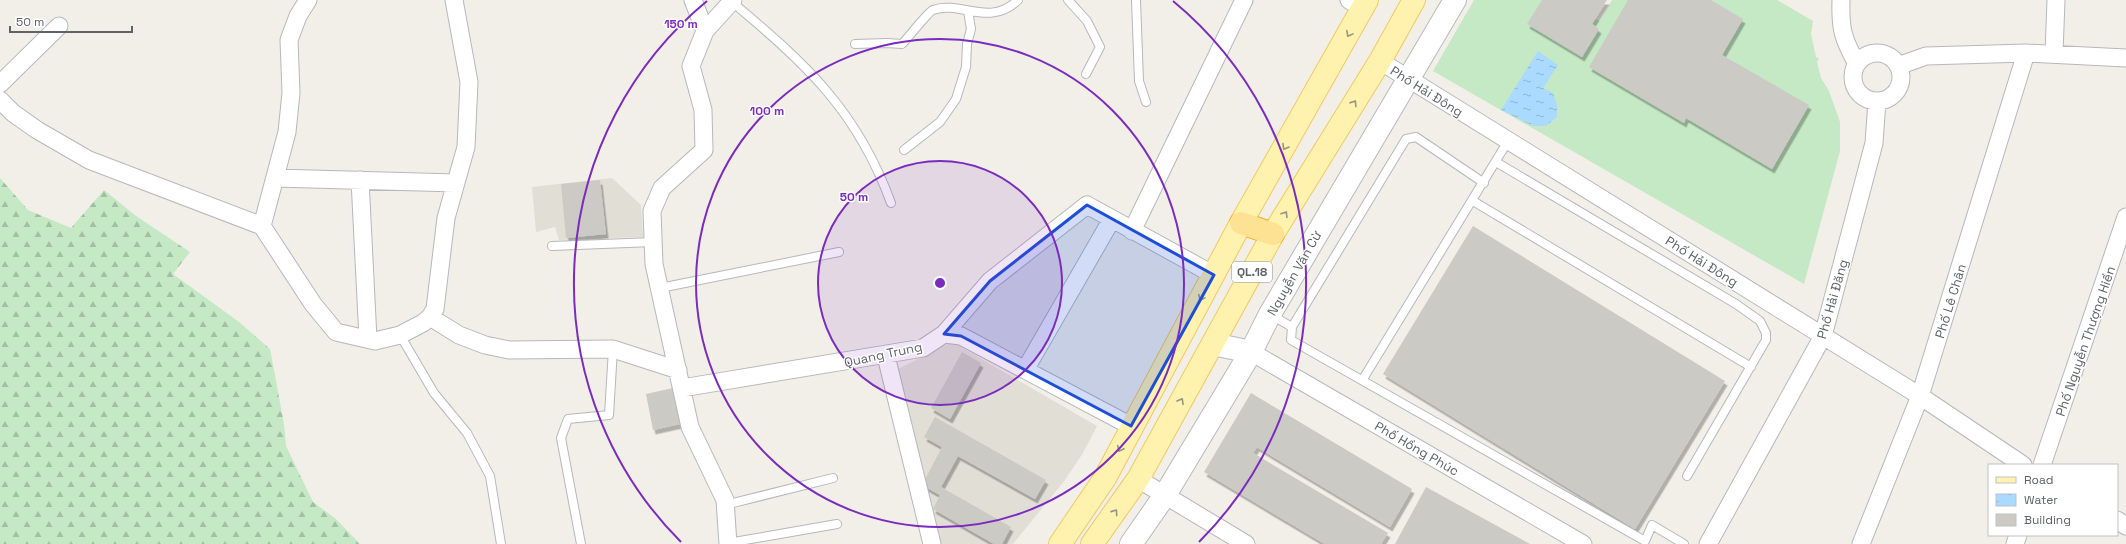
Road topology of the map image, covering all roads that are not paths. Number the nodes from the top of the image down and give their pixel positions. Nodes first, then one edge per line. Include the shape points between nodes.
1 (308, 0) edge
2 (454, 0) edge
3 (693, 0) edge
4 (1018, 0) edge
5 (1068, 0) edge
6 (1136, 0) edge
7 (1244, 0) edge
8 (1414, 0) edge
9 (1455, 0) edge
10 (1842, 0) edge
11 (2056, 0) edge
12 (732, 1) edge
13 (1360, 3) edge
14 (968, 11) junction
15 (59, 26) dead end
16 (705, 31) junction
17 (855, 44) dead end
18 (2026, 53) junction
19 (2054, 54) junction
20 (2126, 58) edge
21 (1380, 61) junction
22 (1857, 64) junction
23 (1898, 66) junction
24 (1086, 74) dead end
25 (1409, 80) junction
26 (0, 84) edge
27 (0, 100) edge
28 (1877, 101) junction
29 (1146, 102) dead end
30 (1508, 141) junction
31 (904, 150) dead end
32 (1496, 162) junction
33 (275, 178) junction
34 (360, 180) junction
35 (456, 183) junction
36 (1484, 183) junction
37 (1473, 201) junction
38 (891, 203) dead end
39 (2126, 217) edge
40 (1112, 220) junction
41 (1241, 223) junction
42 (262, 226) junction
43 (1132, 231) junction
44 (1273, 234) junction
45 (653, 242) junction
46 (552, 246) dead end
47 (839, 252) dead end
48 (1214, 275) junction
49 (660, 288) junction
50 (1270, 314) junction
51 (430, 317) junction
52 (1292, 327) junction
53 (944, 334) junction
54 (400, 335) junction
55 (1823, 336) junction
56 (368, 339) junction
57 (1213, 344) junction
58 (613, 349) junction
59 (1251, 352) junction
60 (886, 356) junction
61 (1751, 367) junction
62 (678, 370) junction
63 (1025, 370) junction
64 (1363, 379) junction
65 (682, 388) junction
66 (1920, 396) junction
67 (1131, 426) junction
68 (2022, 464) edge
69 (2042, 464) edge
70 (1687, 476) dead end
71 (833, 478) dead end
72 (1138, 480) junction
73 (1165, 495) junction
74 (725, 505) junction
75 (837, 524) dead end
76 (728, 543) edge
77 (501, 544) edge
78 (581, 544) edge
79 (932, 544) edge
80 (1060, 544) edge
81 (1092, 544) edge
82 (1131, 544) edge
83 (1246, 544) edge
84 (1583, 544) edge
85 (1684, 544) edge
86 (1708, 544) edge
87 (1861, 544) edge

1 - 33 street via 298,16 289,40 290,114
2 - 35 street via 469,82 466,147
3 - 16 street
4 - 14 lane via 1013,5 992,13
5 - 24 lane via 1087,21 1100,47
6 - 29 lane via 1139,81
7 - 43 street
8 - 21 main road, QL.18
9 - 25 street, Nguyễn Văn Cừ
10 - 22 street via 1841,20 1845,42
11 - 19 street
12 - 16 street
12 - 38 lane via 784,46 829,92 858,132 873,159
13 -> 41 main road, QL.18
14 - 17 lane via 951,6 931,11 902,44
14 - 31 lane via 970,29 966,68 956,99 940,122
15 - 26 street
16 - 45 street via 691,66 703,110 704,150 662,188 652,211
18 - 19 street
18 - 23 street via 1926,56
18 - 66 street, Phố Lê Chân
19 - 20 street
21 - 25 street, Phố Hải Đông
44 -> 21 main road, QL.18
22 - 23 street via 1870,54 1878,53 1893,59
22 - 28 street via 1853,77 1858,91 1870,100
23 - 28 street via 1901,74 1897,90 1885,100
25 - 30 street, Phố Hải Đông
25 - 50 street, Nguyễn Văn Cừ
27 - 42 street via 37,130 89,160
28 - 55 street, Phố Hải Đăng via 1874,143
30 - 32 lane
30 - 55 street, Phố Hải Đông
32 - 36 lane
32 - 61 lane via 1736,304 1760,321 1766,340
33 - 34 street
33 - 42 street
34 - 35 street
34 - 56 street
35 - 51 street via 446,218 437,298
36 - 37 lane
36 - 52 lane via 1416,137 1406,139
37 - 61 lane
37 - 64 lane
39 - 69 street, Phố Nguyễn Thượng Hiền
40 - 43 street
40 - 53 street, Quang Trung via 1087,205 990,281
40 - 63 street
41 - 44 highway
41 - 48 main road, QL.18
42 - 56 street via 313,304 336,332
43 - 48 street
44 - 57 main road, QL.18
45 - 46 lane
45 - 49 street via 654,264
47 - 49 lane
48 -> 67 main road, QL.18
49 - 62 street
50 - 52 lane
50 - 59 street, Nguyễn Văn Cừ
51 - 54 street
51 - 58 street via 459,336 509,350
52 - 64 lane via 1291,340
53 - 60 street, Quang Trung via 923,348
53 - 63 street via 961,336
54 - 56 street via 375,341
54 - 77 lane via 434,393 467,433 490,476
55 - 66 street, Phố Hải Đông
55 - 86 street, Phố Hải Đăng
57 - 59 street
72 -> 57 main road, QL.18
58 - 62 street
58 - 78 lane via 609,415 568,419 561,438
59 - 73 street, Nguyễn Văn Cừ
59 - 84 street, Phố Hồng Phúc
60 - 65 street, Quang Trung
60 - 79 street
61 - 70 lane
62 - 65 street
63 - 67 street
64 - 85 lane via 1644,541 1652,525
65 - 74 street via 690,426 725,500
66 - 68 street, Phố Hải Đông
66 - 87 street, Phố Lê Chân
67 -> 80 main road, QL.18 via 1105,478
71 - 74 lane
72 - 73 street
81 -> 72 main road, QL.18
73 - 82 street, Nguyễn Văn Cừ
73 - 83 street
74 - 76 street
75 - 76 lane

